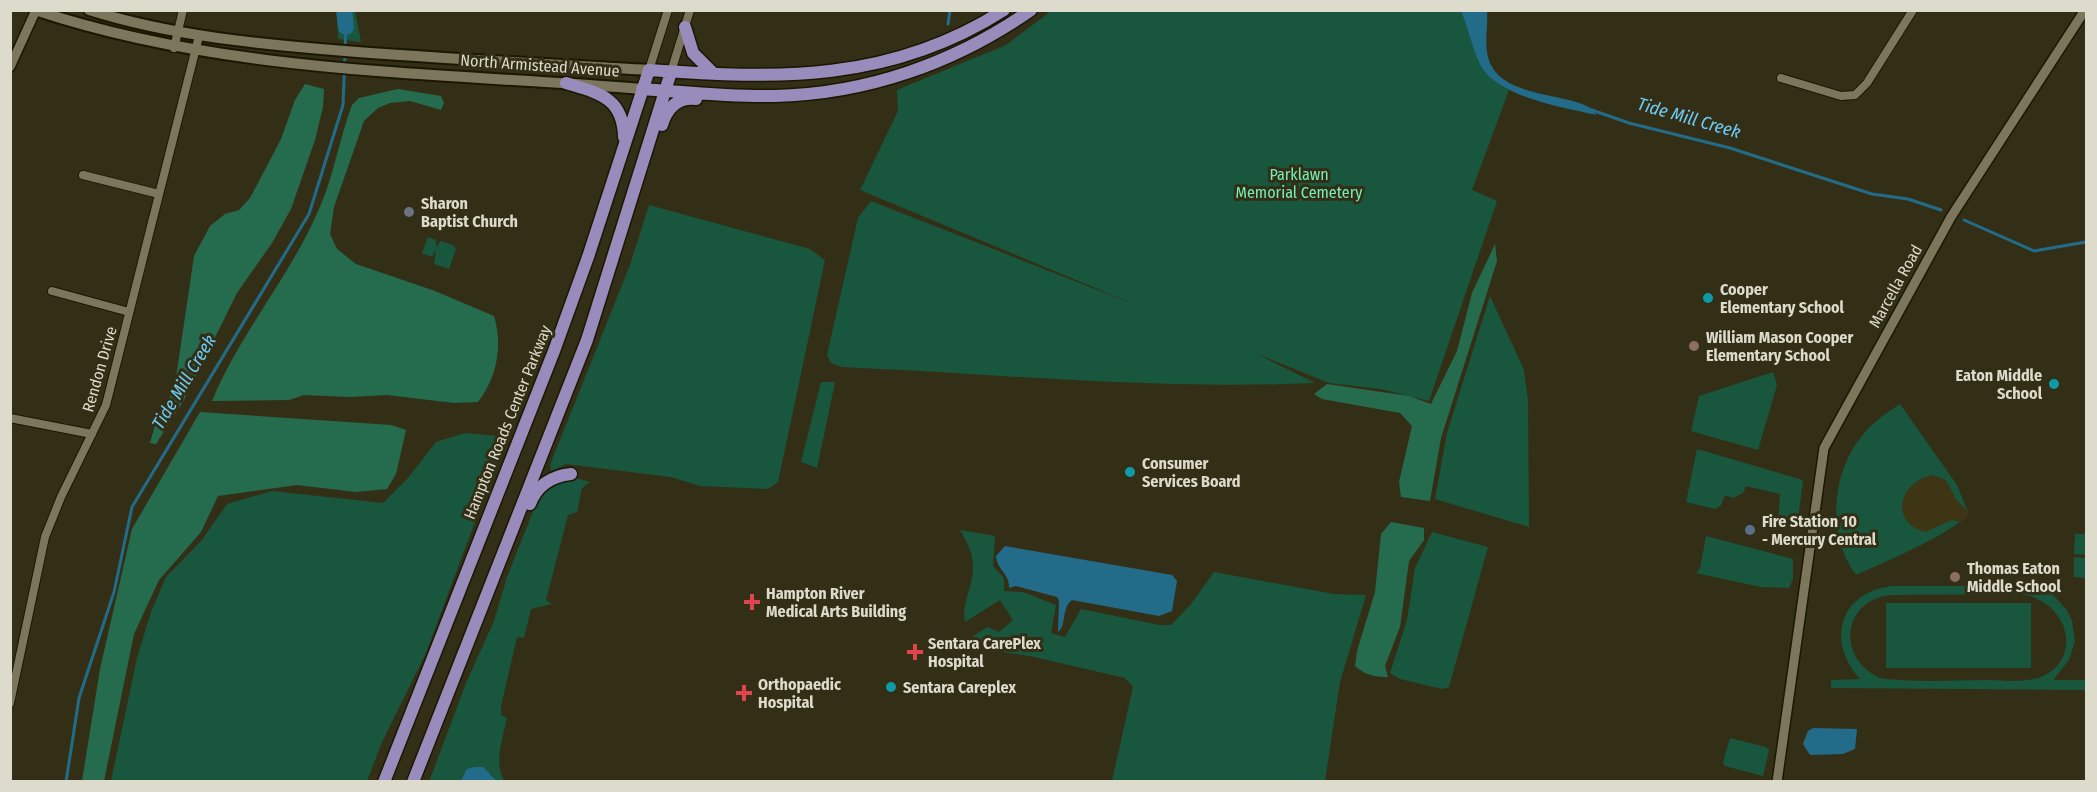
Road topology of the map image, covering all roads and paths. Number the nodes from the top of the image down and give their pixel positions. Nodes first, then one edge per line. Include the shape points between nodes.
1 (89, 10) edge
2 (183, 10) edge
3 (668, 10) edge
4 (690, 10) edge
5 (1004, 10) edge
6 (1031, 10) edge
7 (1913, 10) edge
8 (2085, 10) edge
9 (36, 11) edge
10 (685, 27) junction
11 (177, 32) junction
12 (199, 36) junction
13 (174, 48) junction
14 (195, 51) junction
15 (10, 67) edge
16 (649, 70) junction
17 (671, 72) junction
18 (714, 74) junction
19 (1781, 78) dead end
20 (566, 83) junction
21 (642, 89) junction
22 (666, 90) junction
23 (726, 95) junction
24 (624, 147) junction
25 (82, 175) dead end
26 (159, 194) junction
27 (620, 239) junction
28 (52, 291) dead end
29 (129, 312) junction
30 (10, 418) edge
31 (92, 435) junction
32 (571, 474) dead end
33 (472, 633) junction
34 (10, 703) edge
35 (384, 782) edge
36 (413, 782) edge
37 (1777, 782) edge

1 - 11 main road, North Armistead Avenue
2 - 11 street
3 - 16 street
4 - 10 street
5 - 18 main road, North Armistead Avenue via 938,45 876,62 795,76
6 - 23 main road, North Armistead Avenue via 970,48 881,81 804,94
7 - 19 street via 1867,83 1855,95 1841,96
8 - 37 street, Marcella Road via 1945,228 1824,448
9 - 13 main road, North Armistead Avenue
9 - 15 street
10 - 17 street
10 - 18 main road via 693,53
11 - 12 main road, North Armistead Avenue
11 - 13 street
12 - 14 street, Rendon Drive
12 - 16 main road, North Armistead Avenue via 364,52
13 - 14 main road, North Armistead Avenue
14 - 20 main road, North Armistead Avenue via 241,58
14 - 26 street, Rendon Drive
16 - 17 main road, North Armistead Avenue
16 - 21 main road, Hampton Roads Center Parkway
17 - 18 main road, North Armistead Avenue
17 - 22 main road
20 - 21 main road, North Armistead Avenue
20 - 24 main road via 605,97 615,106 624,126
21 - 22 main road, North Armistead Avenue
21 - 24 main road, Hampton Roads Center Parkway
22 - 23 main road, North Armistead Avenue
22 - 27 main road
23 - 27 main road via 684,99 668,111 641,192
24 - 35 main road, Hampton Roads Center Parkway via 557,342
25 - 26 street
26 - 29 street, Rendon Drive
27 - 33 main road via 587,340
28 - 29 street
29 - 31 street, Rendon Drive via 106,405
30 - 31 street
31 - 34 street, Rendon Drive via 45,537
32 - 33 main road via 550,479 533,497 493,599
33 - 36 main road

